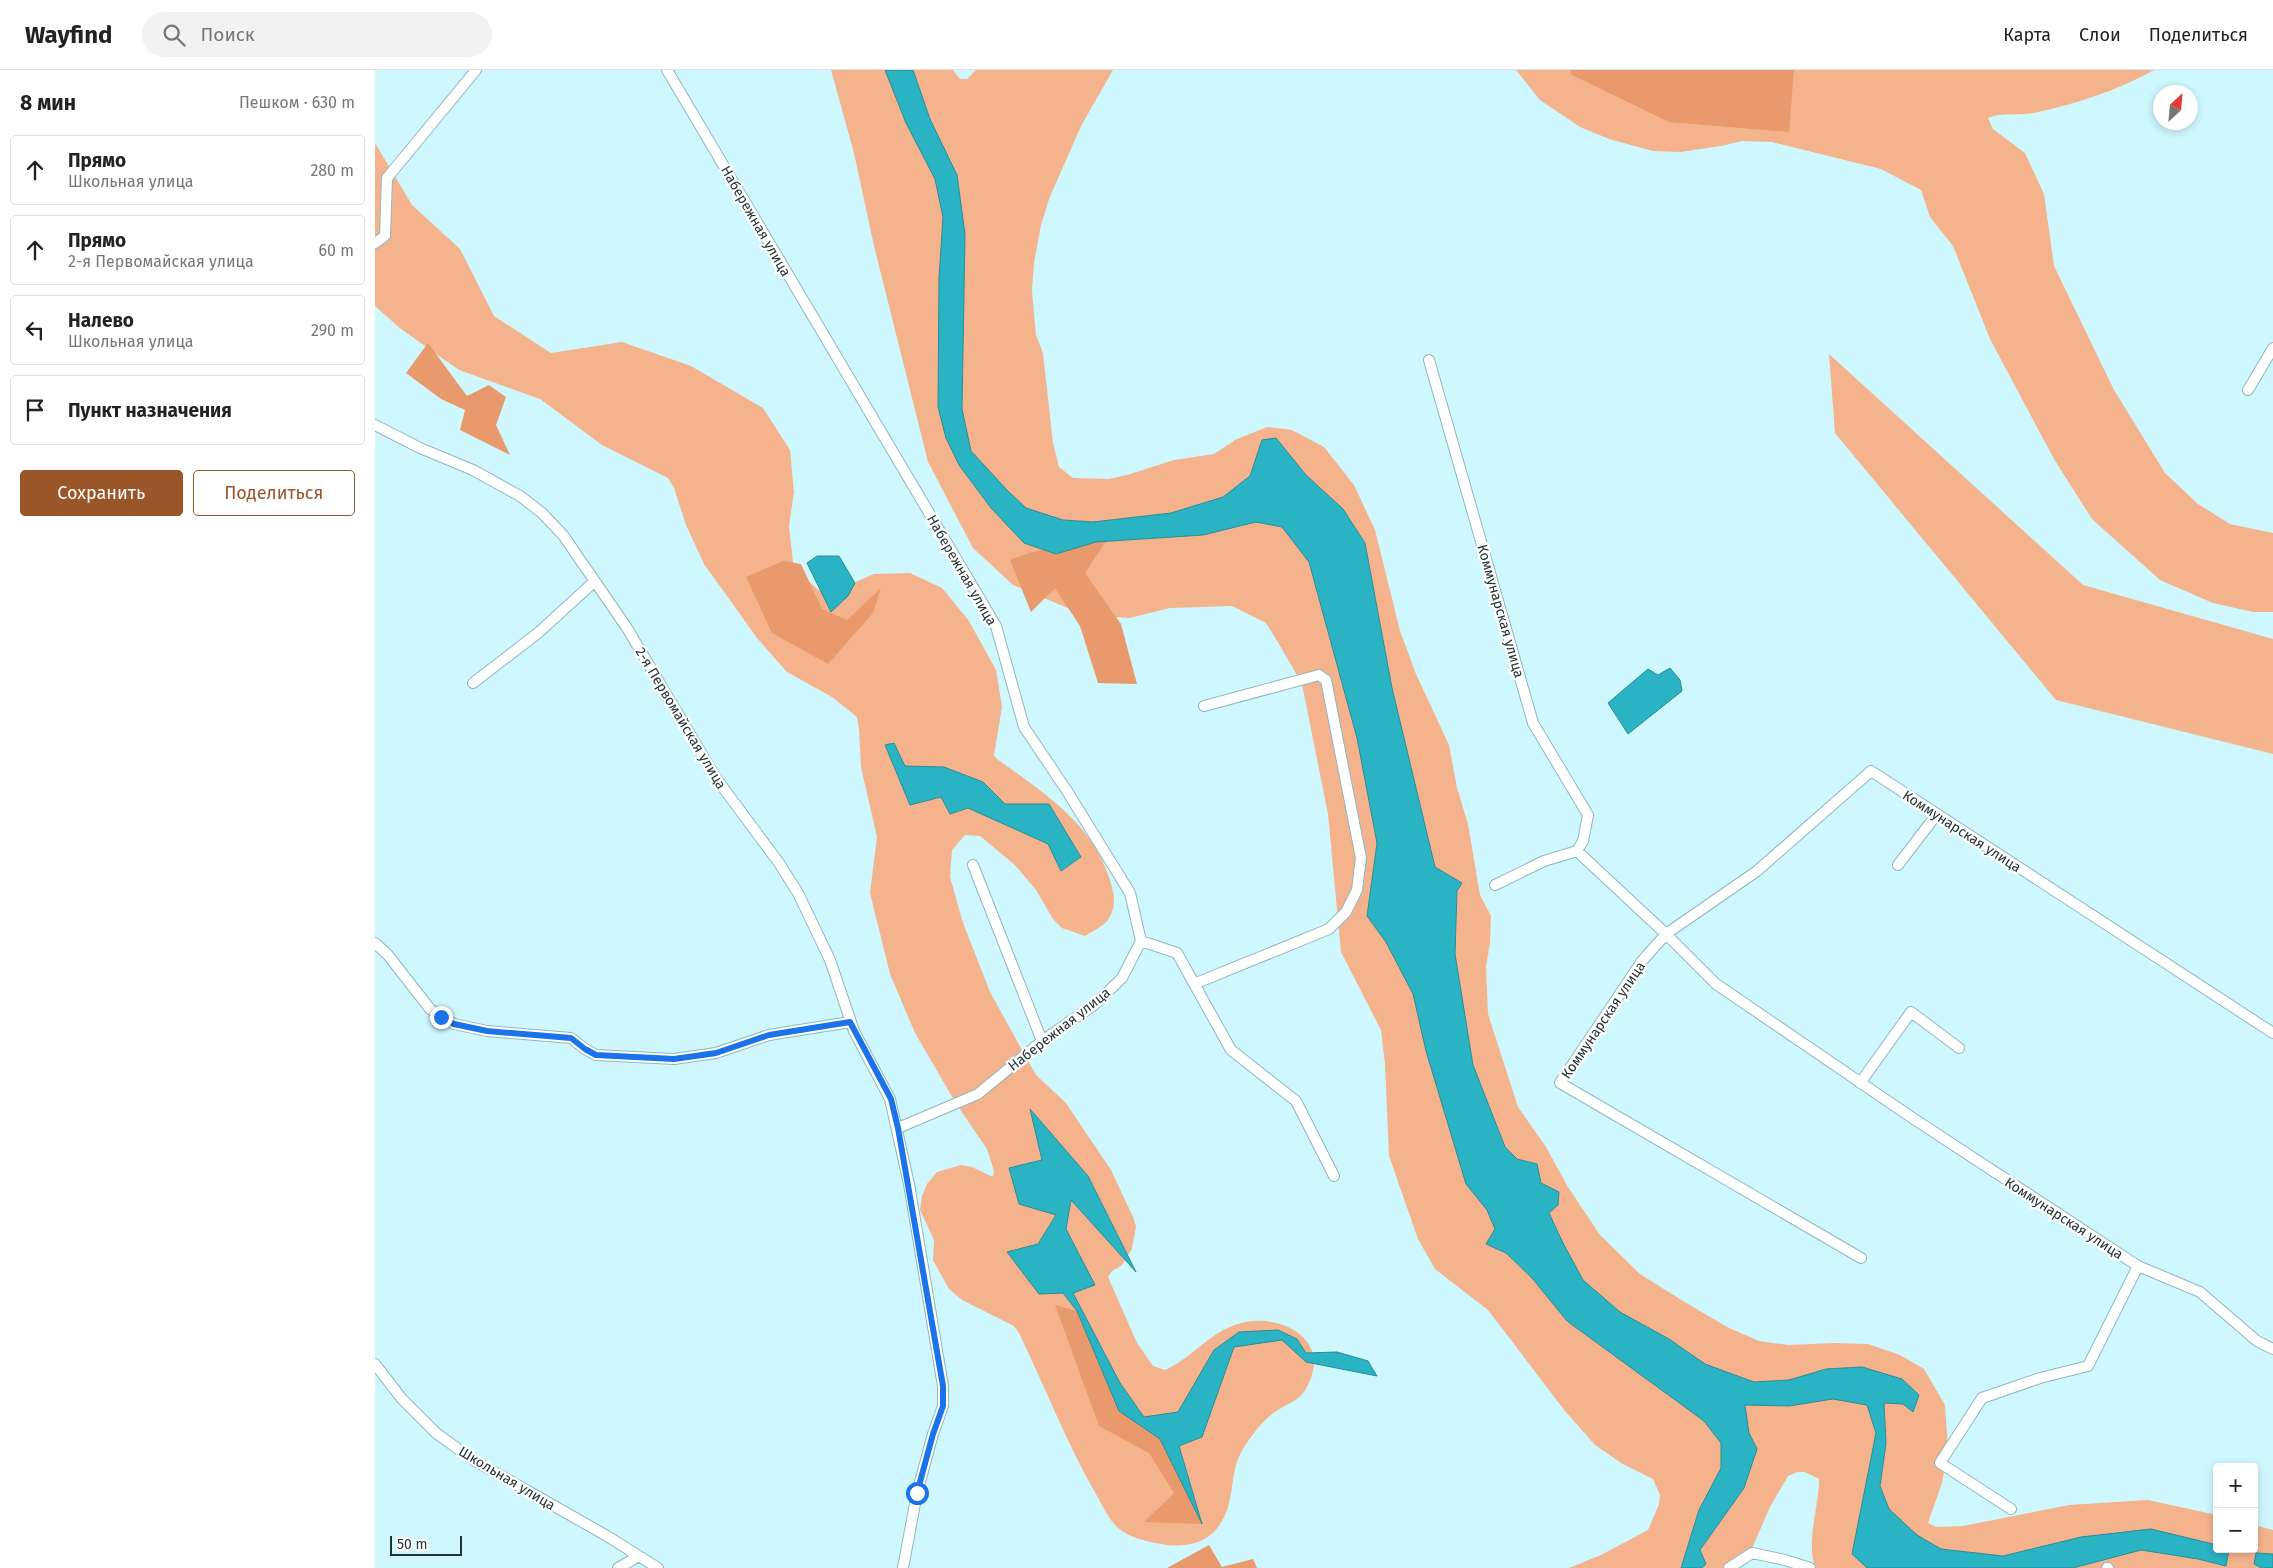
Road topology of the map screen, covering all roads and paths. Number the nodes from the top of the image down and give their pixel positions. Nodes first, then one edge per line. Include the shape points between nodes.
1 (476, 70) edge
2 (667, 70) edge
3 (375, 243) edge
4 (2273, 348) edge
5 (1429, 360) dead end
6 (2248, 390) dead end
7 (375, 425) edge
8 (595, 581) junction
9 (473, 683) dead end
10 (1204, 706) dead end
11 (1937, 814) junction
12 (1577, 851) junction
13 (973, 865) dead end
14 (1898, 865) dead end
15 (1495, 884) dead end
16 (1667, 934) junction
17 (1141, 941) junction
18 (375, 943) edge
19 (1194, 984) junction
20 (850, 1022) junction
21 (2273, 1033) edge
22 (1042, 1041) junction
23 (1959, 1048) dead end
24 (1860, 1083) junction
25 (898, 1128) junction
26 (1334, 1176) dead end
27 (1861, 1258) dead end
28 (2138, 1266) junction
29 (2273, 1349) edge
30 (375, 1364) edge
31 (2011, 1510) dead end
32 (639, 1556) junction
33 (617, 1568) edge
34 (658, 1568) edge
35 (903, 1568) edge
36 (1729, 1568) edge
37 (1810, 1568) edge

1 - 3 street via 387,178 385,236
2 - 17 street, Набережная улица via 995,626 1023,727 1130,893
4 - 6 street
5 - 12 street, Коммунарская улица via 1533,723 1587,815 1583,841
7 - 8 street, 2-я Первомайская улица via 473,470 520,496 563,535
8 - 9 street via 538,634
8 - 20 street, 2-я Первомайская улица via 632,636 716,778 798,893 831,960
10 - 19 street via 1319,675 1326,680 1361,858 1357,890 1346,912 1329,929
11 - 14 street
11 - 16 street, Коммунарская улица via 1871,771 1757,872
11 - 21 street, Коммунарская улица
12 - 15 street via 1544,860
12 - 16 street, Коммунарская улица
13 - 22 street
16 - 24 street, Коммунарская улица via 1715,984
16 - 27 street, Коммунарская улица via 1642,961 1560,1084
17 - 19 street via 1177,953
17 - 22 street, Набережная улица via 1122,978 1094,1005
18 - 20 street via 429,1009 454,1024 487,1031 571,1038 596,1055 674,1059 716,1053 769,1035
19 - 26 street via 1231,1050 1296,1101
20 - 25 street, 2-я Первомайская улица via 891,1099
22 - 25 street, Набережная улица via 978,1094
23 - 24 street via 1911,1012
24 - 28 street, Коммунарская улица
25 - 35 street via 943,1386 943,1406 917,1493
28 - 29 street, Коммунарская улица via 2200,1292 2257,1341
28 - 31 street via 2088,1366 1982,1398 1940,1463
30 - 32 street, Школьная улица via 402,1399 436,1433 475,1461
32 - 33 street
32 - 34 street, Школьная улица
36 - 37 street via 1752,1553

